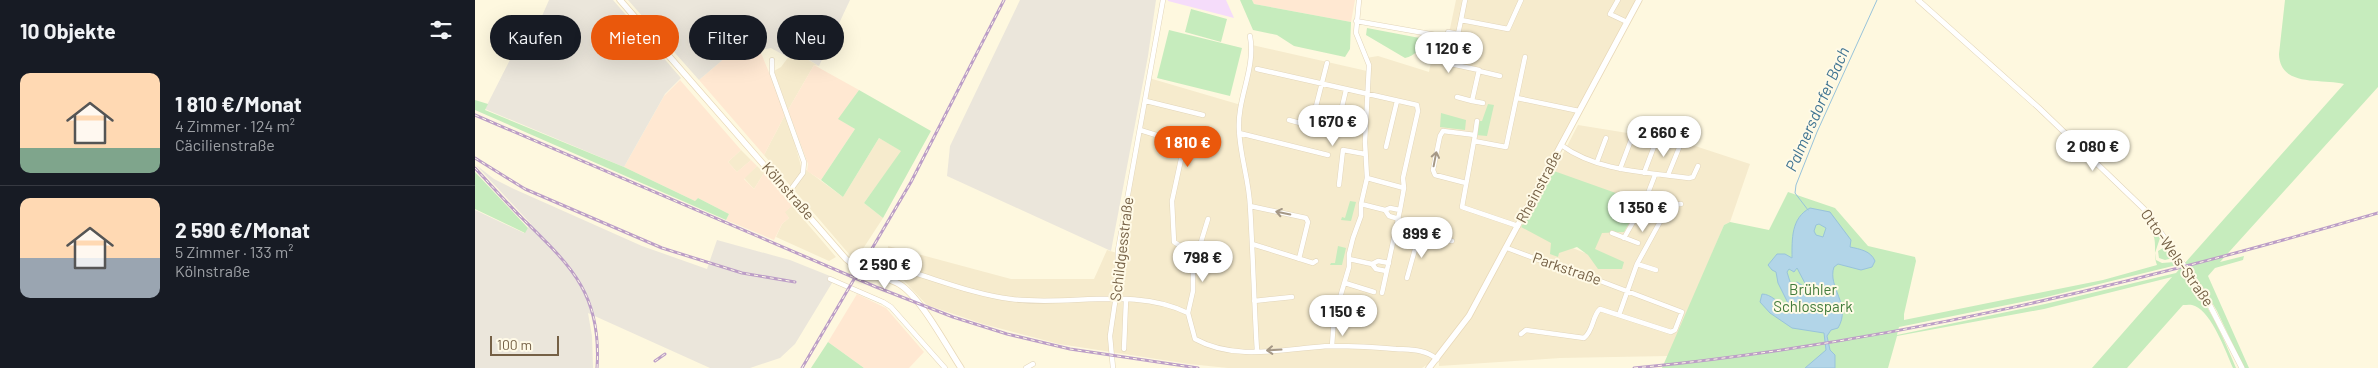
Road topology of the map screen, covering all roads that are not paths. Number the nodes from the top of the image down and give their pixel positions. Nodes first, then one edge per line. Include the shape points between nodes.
1 (620, 0) edge
2 (1163, 0) edge
3 (1359, 0) edge
4 (1465, 0) edge
5 (1521, 0) edge
6 (1618, 0) edge
7 (1639, 0) edge
8 (1918, 0) edge
9 (1461, 20) junction
10 (1356, 21) junction
11 (1627, 22) junction
12 (1458, 34) junction
13 (1250, 36) dead end
14 (1447, 37) junction
15 (1454, 43) junction
16 (1525, 57) dead end
17 (772, 60) dead end
18 (1327, 63) dead end
19 (1257, 69) dead end
20 (1479, 72) junction
21 (1500, 76) dead end
22 (1513, 79) dead end
23 (1520, 80) junction
24 (1322, 84) junction
25 (1346, 90) junction
26 (1367, 94) junction
27 (1457, 97) dead end
28 (1517, 98) junction
29 (1397, 100) junction
30 (1146, 101) junction
31 (1472, 101) junction
32 (1483, 103) dead end
33 (1579, 111) junction
34 (1203, 114) dead end
35 (1289, 120) dead end
36 (1477, 121) dead end
37 (1311, 126) junction
38 (1140, 130) junction
39 (1239, 133) junction
40 (1475, 135) junction
41 (1606, 138) dead end
42 (1631, 140) dead end
43 (1474, 141) junction
44 (1655, 144) dead end
45 (1561, 145) junction
46 (1386, 147) dead end
47 (1679, 148) dead end
48 (1365, 154) junction
49 (1329, 155) dead end
50 (1597, 162) junction
51 (1698, 166) dead end
52 (1620, 169) junction
53 (1644, 173) junction
54 (1655, 175) junction
55 (1668, 175) junction
56 (1367, 178) junction
57 (1466, 183) junction
58 (1339, 185) dead end
59 (1404, 188) junction
60 (789, 192) junction
61 (1361, 204) junction
62 (1681, 204) dead end
63 (1250, 206) junction
64 (1385, 210) junction
65 (1401, 210) junction
66 (1209, 219) dead end
67 (1399, 219) junction
68 (1518, 226) junction
69 (1396, 229) junction
70 (1612, 233) dead end
71 (1419, 235) junction
72 (1624, 238) junction
73 (1452, 241) dead end
74 (1638, 243) dead end
75 (1252, 244) junction
76 (1507, 248) junction
77 (1193, 249) junction
78 (1299, 259) junction
79 (1349, 259) junction
80 (1316, 261) dead end
81 (1389, 263) junction
82 (1372, 264) junction
83 (1637, 264) junction
84 (890, 266) dead end
85 (1656, 270) dead end
86 (1387, 271) junction
87 (1407, 278) dead end
88 (830, 279) dead end
89 (1345, 283) junction
90 (1628, 290) junction
91 (1374, 292) dead end
92 (1382, 293) dead end
93 (1292, 298) dead end
94 (1116, 300) junction
95 (1126, 300) junction
96 (1254, 301) junction
97 (1188, 313) junction
98 (1619, 315) junction
99 (1334, 318) junction
100 (1362, 324) dead end
101 (1521, 334) dead end
102 (1332, 346) junction
103 (1124, 348) dead end
104 (1257, 351) junction
105 (1437, 359) junction
106 (1033, 364) dead end
107 (945, 368) edge
108 (961, 368) edge
109 (1026, 368) edge
110 (1113, 368) edge
111 (1429, 368) edge
112 (2242, 368) edge

1 - 60 main road, Kölnstraße
2 - 30 street, Schildgesstraße
3 - 10 street
4 - 9 street
5 - 9 street via 1506,29
6 - 11 street via 1610,14
7 - 11 main road, Rheinstraße
8 - 112 street, Otto-Wels-Straße via 2052,120 2144,209 2204,294
9 - 12 street
10 - 14 street
10 - 26 street via 1356,37 1369,65
11 - 33 main road, Rheinstraße
12 - 14 street via 1448,32
12 - 15 street
13 - 39 street via 1249,72 1241,105
14 - 15 street via 1446,42
15 - 20 street via 1451,64
16 - 23 street
17 - 60 street via 772,73 804,162 803,173
18 - 24 street
19 - 24 street
20 - 21 street
20 - 31 street
22 - 23 street
23 - 28 street
24 - 25 street
24 - 37 street
25 - 26 street
25 - 37 street via 1336,132
26 - 29 street
26 - 48 street
27 - 31 street
28 - 33 street
28 - 43 street via 1506,147
29 - 46 street
29 - 59 street via 1417,105 1418,111 1403,178
30 - 34 street
30 - 38 street, Schildgesstraße
31 - 32 street
33 - 45 main road, Rheinstraße
35 - 37 street
36 - 40 street
38 - 77 street via 1182,143 1172,201 1173,237 1178,245
38 - 94 street, Schildgesstraße via 1118,250
39 - 49 street
39 - 63 street
40 - 43 street
57 -> 40 street via 1435,175 1433,170 1443,131
41 - 50 street
42 - 52 street
43 - 57 street
44 - 53 street
45 - 50 street
45 - 68 main road, Rheinstraße
47 - 55 street
48 - 56 street
48 - 58 street via 1343,150
50 - 52 street
51 - 55 street via 1693,177
52 - 53 street
53 - 54 street
54 - 55 street
54 - 72 street via 1645,201
56 - 59 street
56 - 61 street
57 - 68 street via 1462,207
59 - 65 street
60 - 108 main road, Kölnstraße via 853,265 898,284 912,295
61 - 64 street
61 - 79 street via 1361,216
62 - 83 street via 1672,205 1667,210
63 - 75 street
78 -> 63 street via 1308,222 1306,218
64 - 65 street
64 - 67 street via 1389,216
65 - 67 street
66 - 77 street via 1201,242
67 - 69 street
68 - 76 main road, Rheinstraße
69 - 71 street
69 - 81 street
70 - 72 street
71 - 73 street
71 - 87 street
72 - 74 street
75 - 78 street
75 - 96 street
76 - 90 street, Parkstraße
76 - 105 main road, Rheinstraße via 1464,323
77 - 97 street via 1193,291
78 - 80 street
79 - 82 street
79 - 89 street
81 - 82 street via 1378,261
81 - 86 street
82 - 86 street via 1376,269
83 - 85 street
83 - 90 street
84 - 94 street via 1009,299 1045,303
86 - 92 street
88 - 107 street via 891,308
89 - 91 street
89 - 99 street
90 - 98 street
90 - 98 street, Parkstraße via 1681,310 1682,315 1671,332
93 - 96 street
94 - 95 street
94 - 110 street, Schildgesstraße via 1110,336
95 - 97 street via 1140,300
95 - 103 street, Schildgesstraße
96 - 104 street
97 - 104 street via 1195,339 1231,352
98 - 101 street via 1598,310 1584,338 1526,330
99 - 100 street
99 - 102 street
102 -> 104 street
102 - 105 street via 1423,351
105 - 111 main road, Rheinstraße
106 - 109 street

